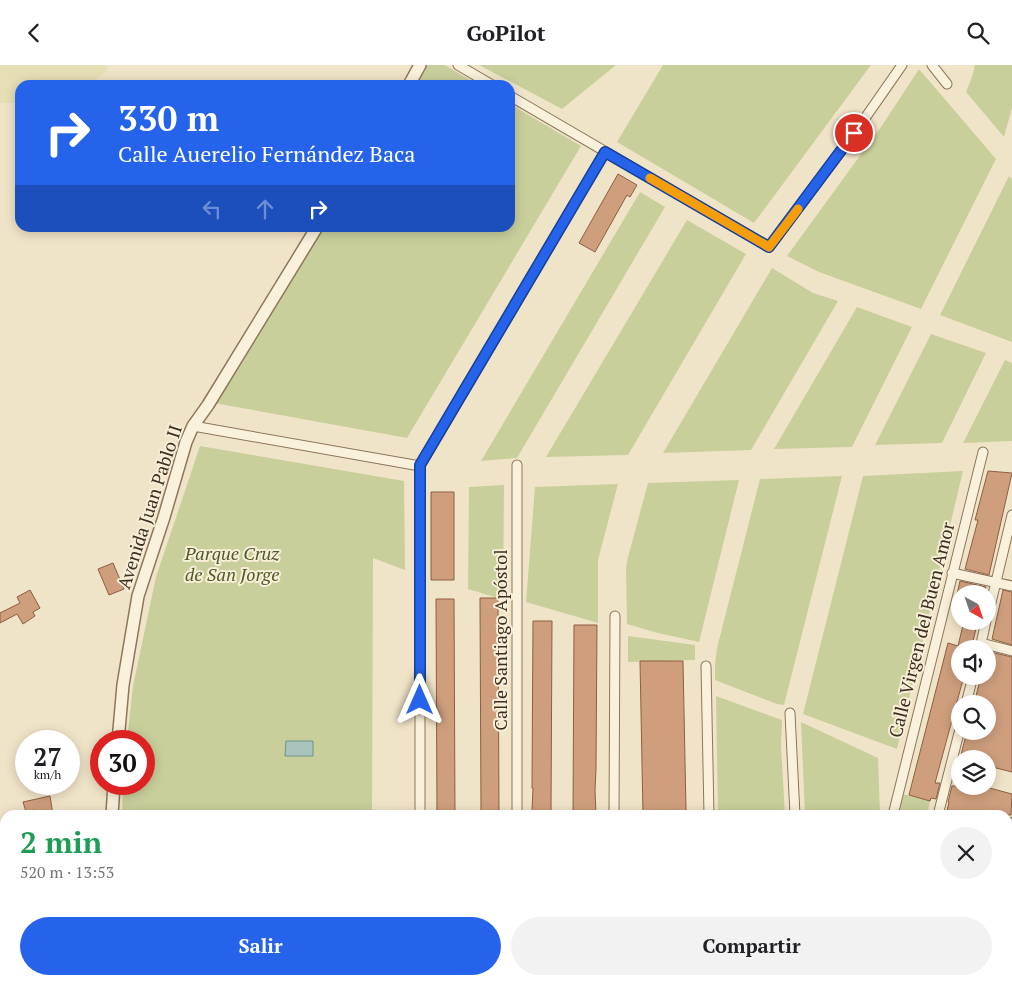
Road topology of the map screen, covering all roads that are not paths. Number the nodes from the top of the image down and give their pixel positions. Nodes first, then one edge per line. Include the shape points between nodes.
1 (420, 65) edge
2 (458, 65) edge
3 (902, 65) edge
4 (932, 65) edge
5 (412, 80) edge
6 (484, 80) edge
7 (947, 84) dead end
8 (515, 99) edge
9 (605, 152) junction
10 (314, 232) edge
11 (193, 426) junction
12 (982, 453) dead end
13 (420, 465) junction
14 (518, 465) dead end
15 (1011, 520) edge
16 (952, 573) junction
17 (996, 582) junction
18 (995, 585) edge
19 (1012, 586) edge
20 (615, 616) dead end
21 (996, 648) edge
22 (1012, 651) edge
23 (706, 666) dead end
24 (790, 713) dead end
25 (119, 730) edge
26 (957, 740) edge
27 (113, 795) edge
28 (112, 810) edge
29 (420, 810) edge
30 (517, 810) edge
31 (614, 810) edge
32 (709, 810) edge
33 (795, 810) edge
34 (895, 810) edge
35 (939, 810) edge

1 - 5 street
2 - 6 street
3 - 9 street via 769,247
4 - 7 street
8 - 9 street
9 - 13 street
10 - 11 street, Avenida Juan Pablo II
11 - 13 street
11 - 25 street, Avenida Juan Pablo II via 138,596
12 - 16 street, Calle Virgen del Buen Amor
13 - 29 street
14 - 30 street, Calle Santiago Apóstol
15 - 17 street
16 - 17 street
16 - 34 street, Calle Virgen del Buen Amor
17 - 18 street
17 - 19 street
20 - 31 street
21 - 22 street
23 - 32 street
24 - 33 street
26 - 35 street
27 - 28 street

